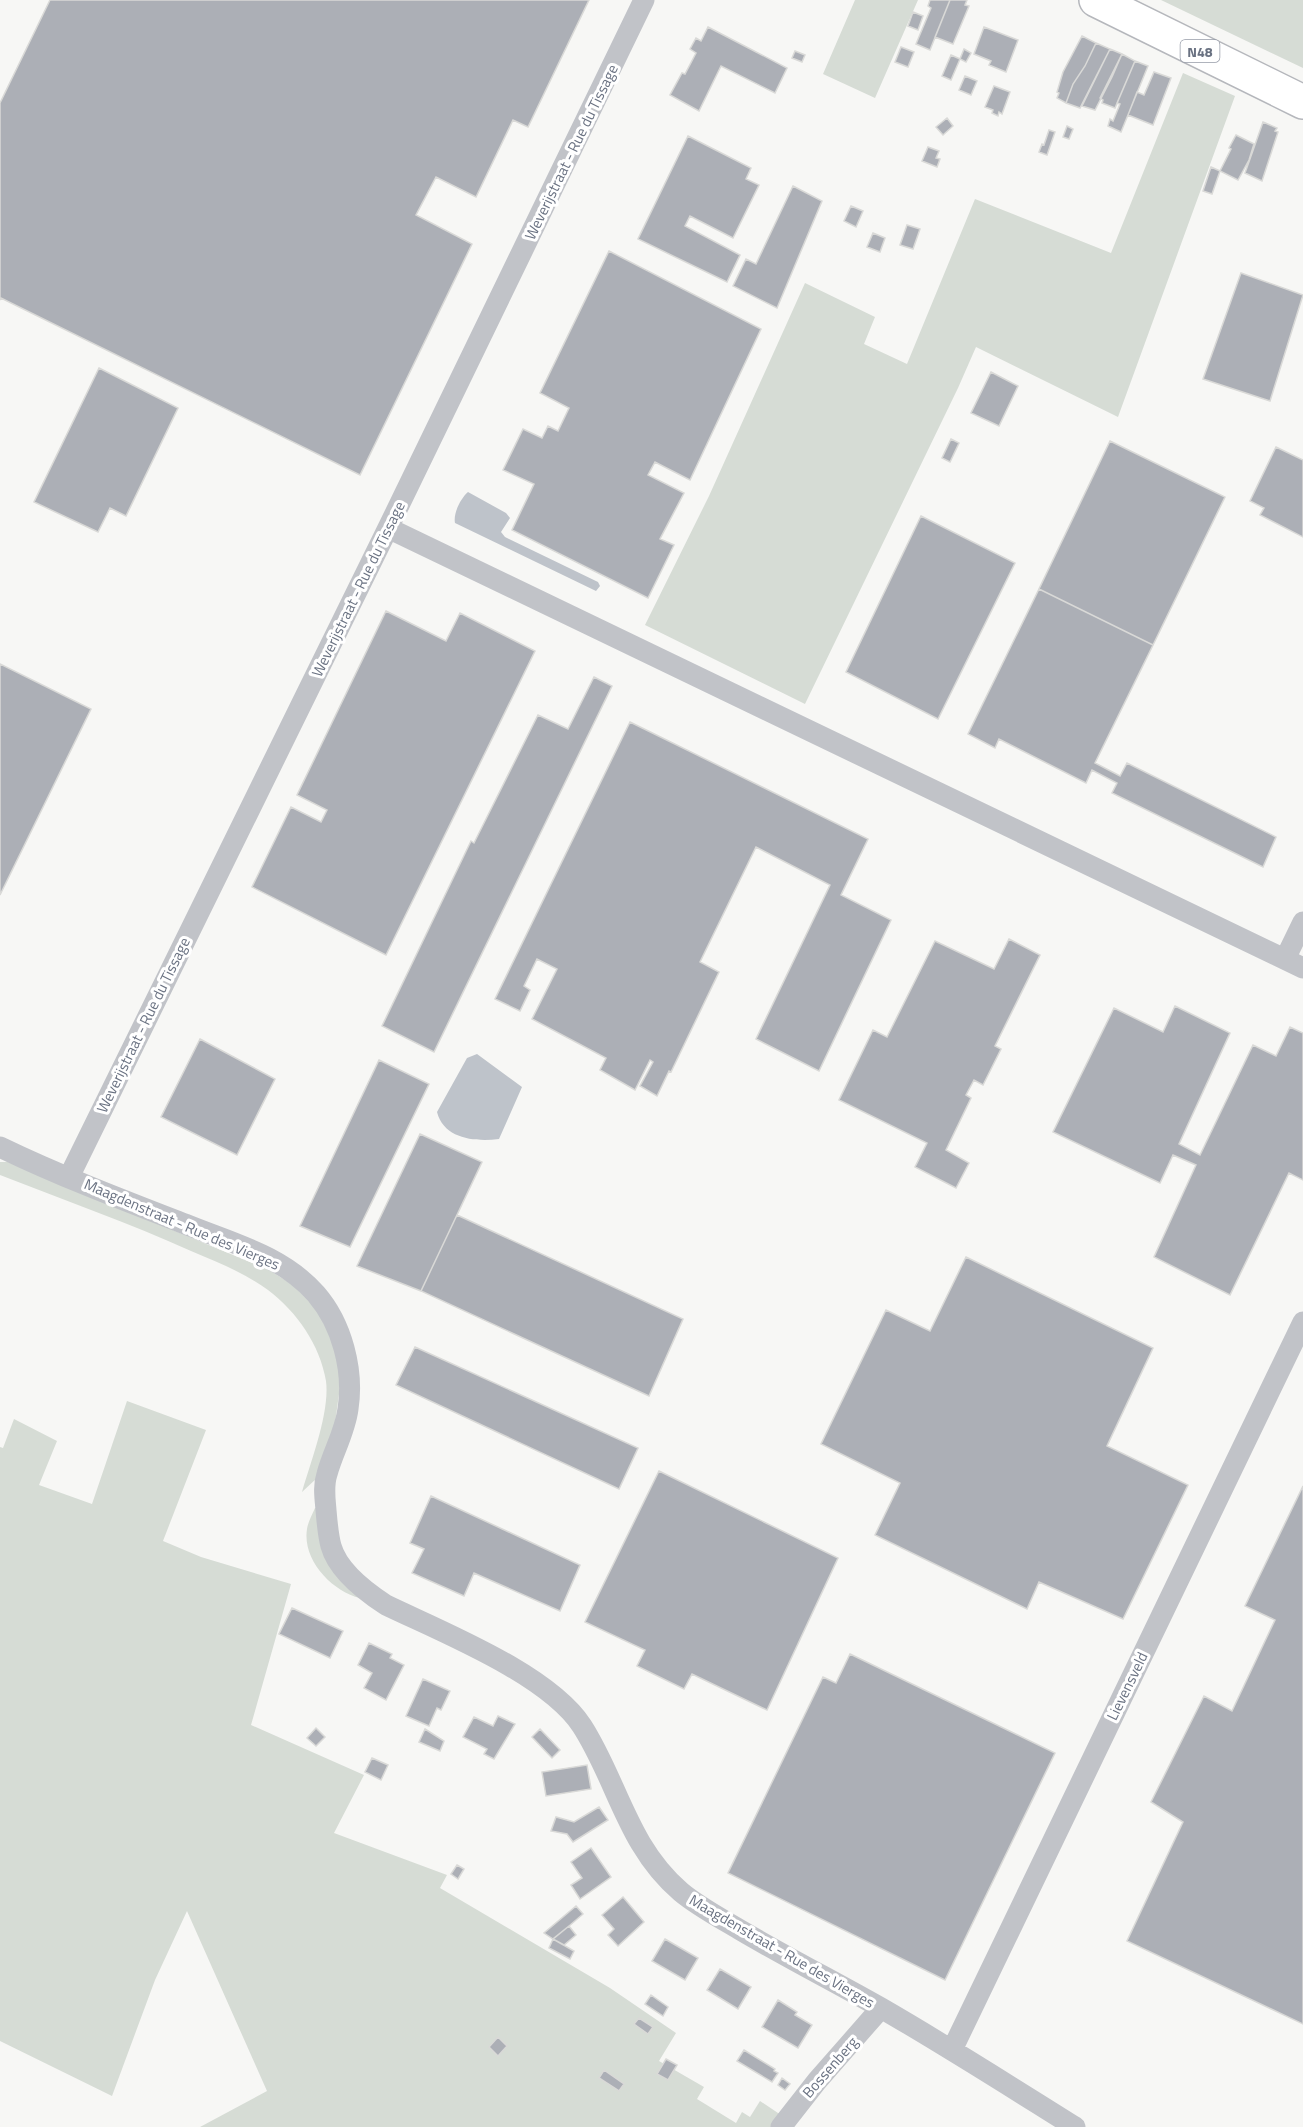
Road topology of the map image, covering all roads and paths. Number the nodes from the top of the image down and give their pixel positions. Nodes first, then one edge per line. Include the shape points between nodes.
1 (644, 0) edge
2 (1096, 0) edge
3 (1303, 102) edge
4 (388, 528) junction
5 (1303, 922) edge
6 (1294, 964) edge
7 (0, 1147) edge
8 (69, 1177) junction
9 (1303, 1323) edge
10 (881, 2008) junction
11 (952, 2050) junction
12 (781, 2127) edge
13 (1075, 2127) edge

1 - 4 street, Weverijstraat - Rue du Tissage
2 - 3 main road, N48
4 - 6 street
4 - 8 street, Weverijstraat - Rue du Tissage
5 - 6 street
7 - 8 street, Maagdenstraat - Rue des Vierges
8 - 10 street, Maagdenstraat - Rue des Vierges via 267,1257 304,1282 326,1307 347,1358 348,1410 325,1486 327,1523 337,1559 375,1598 506,1664 569,1709 603,1762 631,1829 654,1863 680,1891 752,1937
9 - 11 street, Lievensveld
10 - 11 street, Maagdenstraat - Rue des Vierges
10 - 12 street, Bossenberg
11 - 13 street, Maagdenstraat - Rue des Vierges

